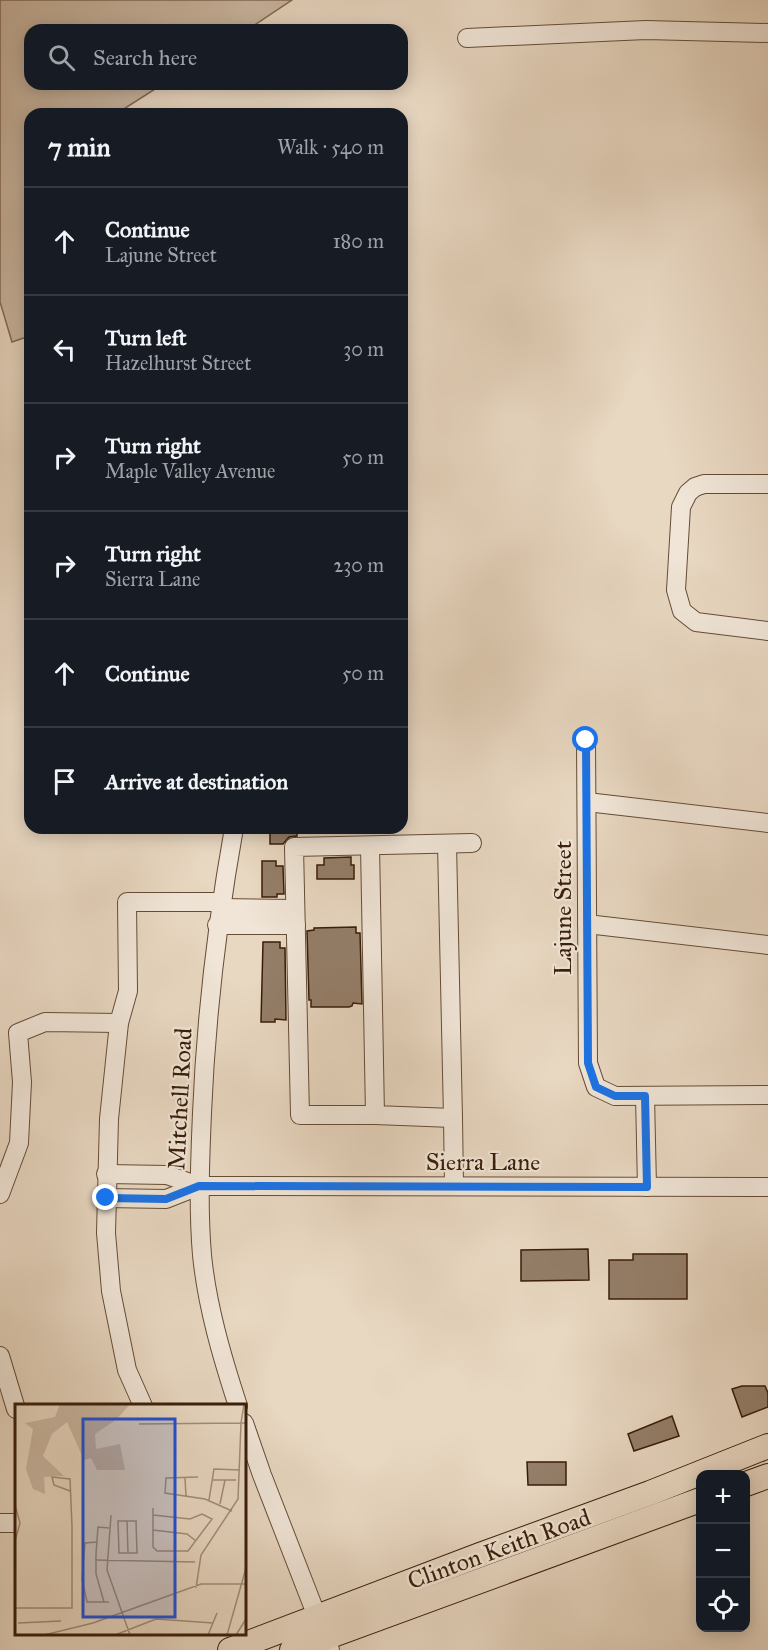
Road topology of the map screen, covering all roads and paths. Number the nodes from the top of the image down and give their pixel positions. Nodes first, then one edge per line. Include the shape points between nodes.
1 (768, 33) edge
2 (467, 38) dead end
3 (768, 484) edge
4 (768, 630) edge
5 (586, 740) dead end
6 (587, 802) junction
7 (768, 823) edge
8 (233, 834) edge
9 (472, 843) dead end
10 (447, 844) junction
11 (370, 846) junction
12 (219, 912) junction
13 (295, 917) junction
14 (587, 924) junction
15 (768, 945) edge
16 (119, 1023) junction
17 (768, 1095) edge
18 (645, 1096) junction
19 (375, 1114) junction
20 (453, 1118) junction
21 (106, 1174) junction
22 (199, 1186) junction
23 (454, 1186) junction
24 (647, 1187) junction
25 (768, 1187) edge
26 (0, 1194) edge
27 (106, 1198) junction
28 (0, 1356) edge
29 (142, 1404) edge
30 (237, 1404) edge
31 (15, 1406) edge
32 (246, 1429) edge
33 (768, 1446) edge
34 (768, 1476) edge
35 (750, 1483) edge
36 (696, 1501) edge
37 (324, 1635) edge
38 (230, 1650) edge
39 (292, 1650) edge

1 - 2 street via 646,30
3 - 4 street via 704,484 688,493 681,507 676,590 682,611 696,622
5 - 6 street, Lajune Street
6 - 7 street
6 - 14 street, Lajune Street
8 - 12 street, Mitchell Road
9 - 10 street
10 - 11 street
10 - 20 street
11 - 13 street via 294,847
11 - 19 street
12 - 13 street
12 - 16 street via 127,902 128,991
12 - 22 street, Mitchell Road via 204,1075
13 - 19 street via 300,1114
14 - 15 street
14 - 18 street, Lajune Street via 588,1063 596,1087 615,1096
16 - 21 street
16 - 26 street via 45,1022 18,1033 22,1082 19,1143
17 - 18 street
18 - 24 street
19 - 20 street
20 - 23 street
21 - 22 street via 167,1175
21 - 27 street
22 - 23 street, Sierra Lane
22 - 27 street via 166,1199
22 - 30 street, Mitchell Road via 202,1256 221,1349
23 - 24 street, Sierra Lane
24 - 25 street, Sierra Lane
27 - 29 street via 111,1291 127,1370
28 - 31 street
32 - 37 street
33 - 37 main road, Clinton Keith Road via 480,1555
34 - 35 main road
36 - 37 main road, Clinton Keith Road
37 - 38 main road, Clinton Keith Road
37 - 39 main road, Clinton Keith Road

